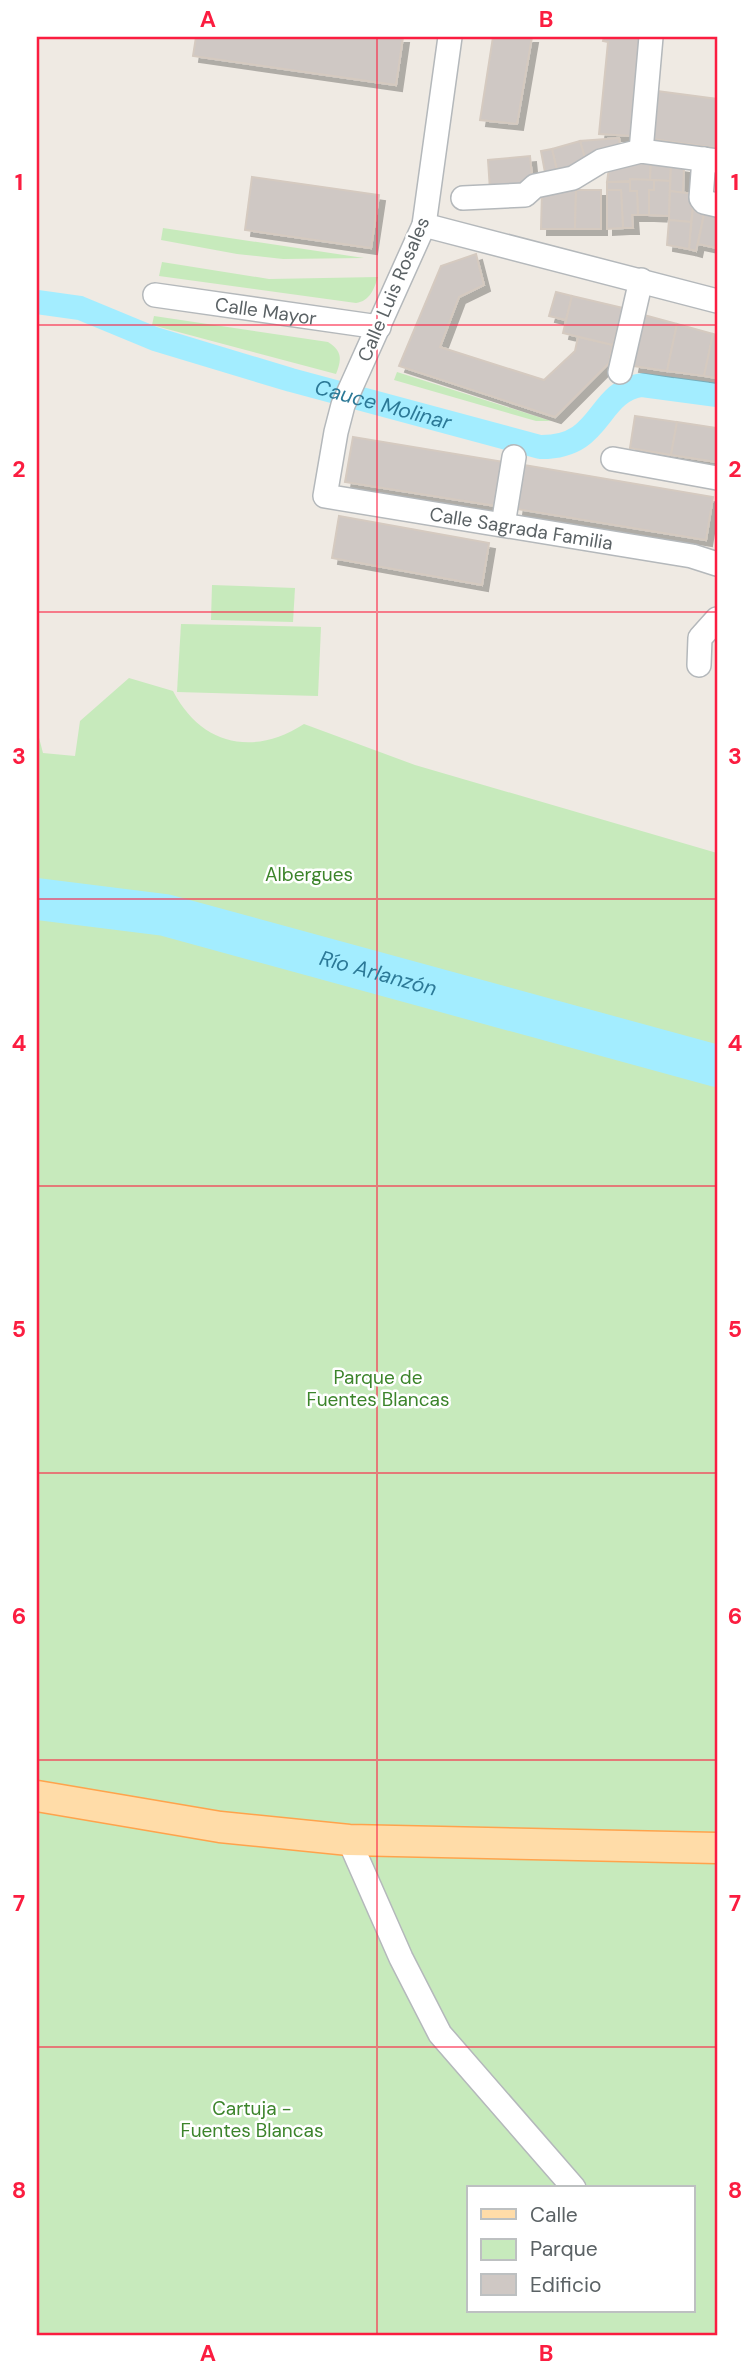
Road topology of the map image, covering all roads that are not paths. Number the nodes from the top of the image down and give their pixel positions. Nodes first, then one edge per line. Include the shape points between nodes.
1 (450, 37) edge
2 (650, 44) edge
3 (641, 151) junction
4 (711, 160) edge
5 (463, 198) dead end
6 (717, 205) edge
7 (424, 225) junction
8 (641, 280) junction
9 (155, 295) dead end
10 (717, 301) edge
11 (379, 327) junction
12 (620, 372) dead end
13 (514, 457) dead end
14 (613, 459) dead end
15 (717, 478) edge
16 (325, 496) joint
17 (503, 525) junction
18 (717, 564) edge
19 (717, 620) edge
20 (699, 665) dead end
21 (37, 1796) edge
22 (349, 1840) junction
23 (717, 1848) edge
24 (572, 2186) edge

1 - 7 street, Calle Luis Rosales
2 - 3 street
3 - 4 street
3 - 5 street via 601,161 573,178 535,186 525,195
4 - 6 street via 701,198
7 - 8 street
7 - 11 street, Calle Luis Rosales
8 - 10 street
8 - 12 street
9 - 11 street, Calle Mayor
11 - 16 street, Calle Luis Rosales via 344,404
13 - 17 street
14 - 15 street
16 - 17 street, Calle Sagrada Familia
17 - 18 street, Calle Sagrada Familia
19 - 20 street via 700,638
21 - 22 main road via 220,1827
22 - 23 main road
22 - 24 street via 440,2034

